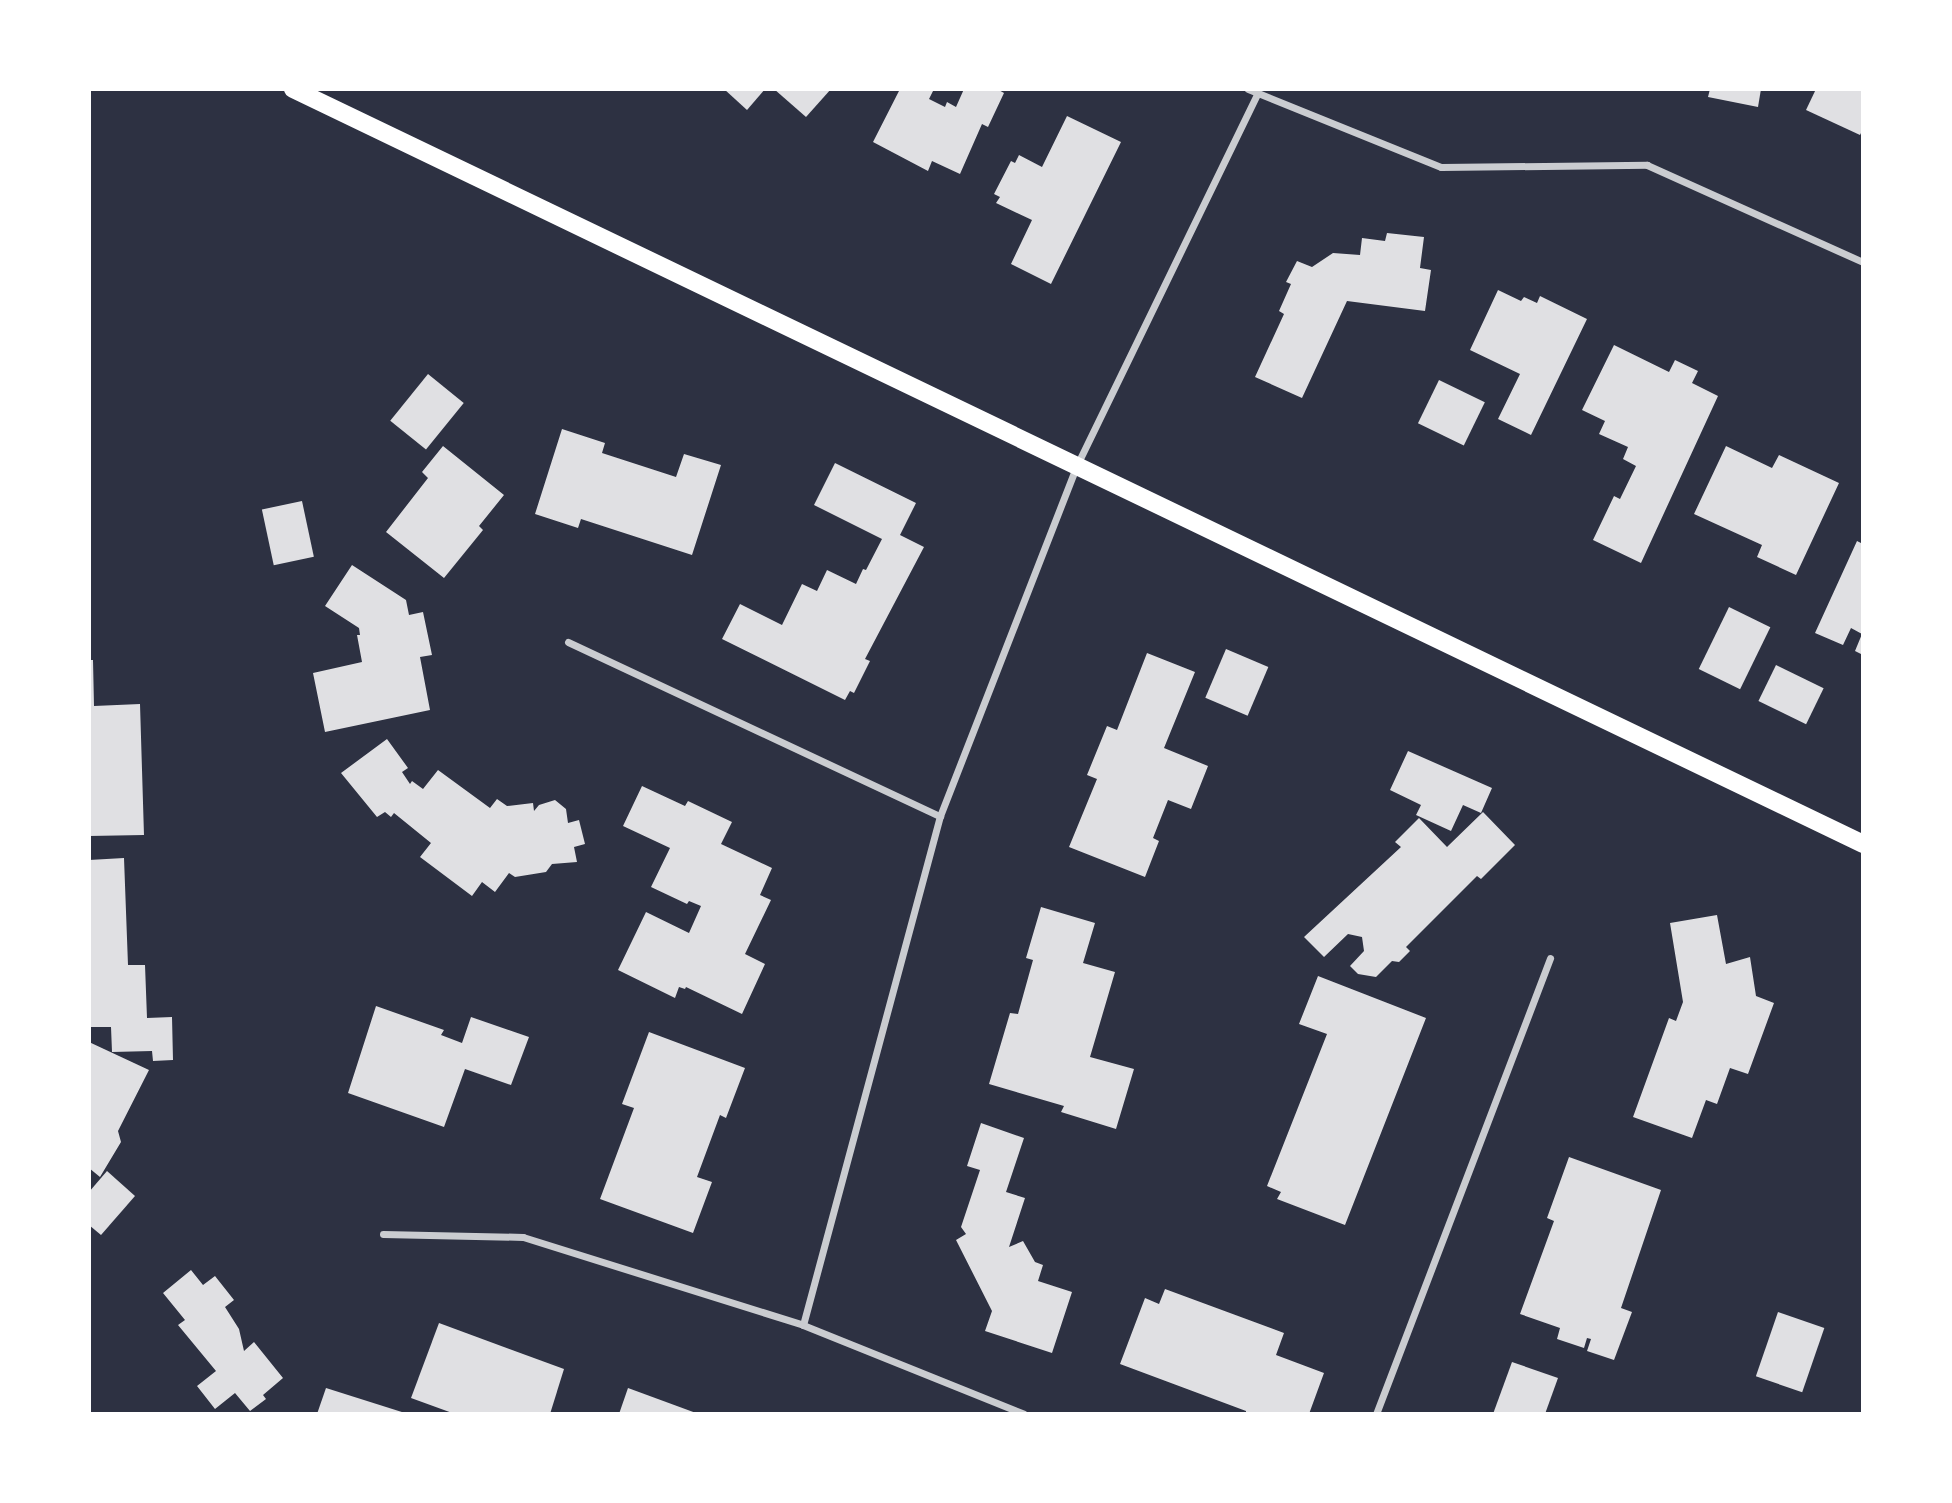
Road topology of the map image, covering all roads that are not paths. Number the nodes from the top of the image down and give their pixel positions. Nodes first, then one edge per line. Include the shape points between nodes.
1 (293, 89) edge
2 (1248, 89) edge
3 (1257, 94) junction
4 (1863, 262) edge
5 (1076, 467) junction
6 (568, 642) dead end
7 (940, 816) junction
8 (1863, 844) edge
9 (1550, 958) dead end
10 (383, 1234) dead end
11 (803, 1325) junction
12 (1024, 1414) edge
13 (1376, 1414) edge

1 - 5 main road
2 - 3 street
3 - 4 street via 1441,167 1647,165
3 - 5 street
5 - 7 street
5 - 8 main road
6 - 7 street
7 - 11 street
9 - 13 street
10 - 11 street via 523,1237
11 - 12 street

